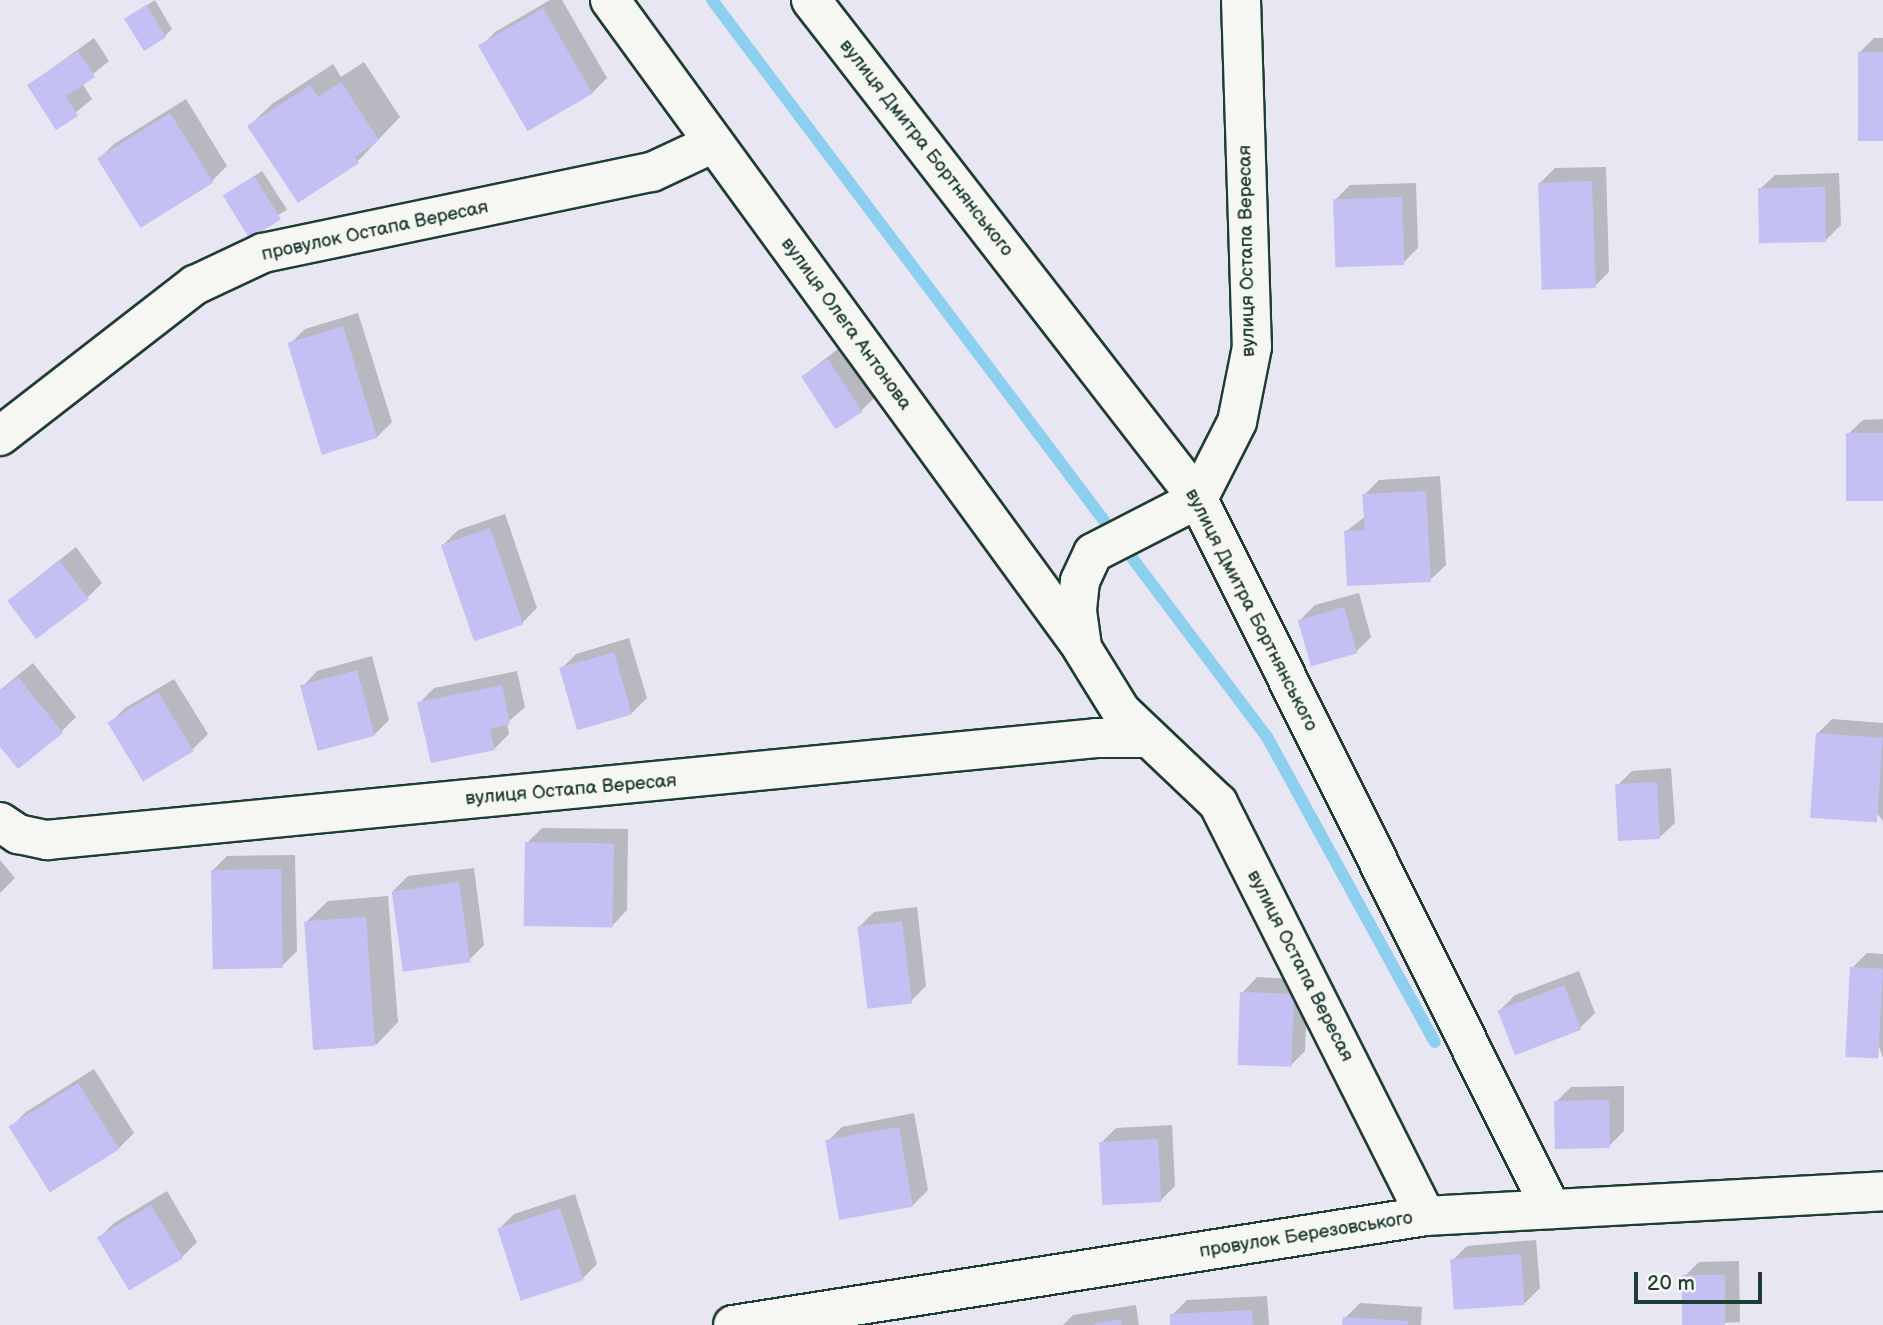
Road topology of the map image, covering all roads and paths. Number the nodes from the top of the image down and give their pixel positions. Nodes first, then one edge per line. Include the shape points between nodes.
1 (610, 0) edge
2 (811, 0) edge
3 (1241, 0) edge
4 (714, 143) junction
5 (0, 436) edge
6 (1198, 499) junction
7 (1082, 648) junction
8 (1146, 738) junction
9 (0, 822) edge
10 (1883, 1191) edge
11 (1551, 1209) junction
12 (1426, 1216) junction
13 (733, 1325) edge

1 - 4 street, вулиця Олега Антонова
2 - 6 street, вулиця Дмитра Бортнянського
3 - 6 street, вулиця Остапа Вересая via 1252,347 1237,422
4 - 5 street, провулок Остапа Вересая via 652,172 264,253 195,285
4 - 7 street, вулиця Олега Антонова
6 - 7 street, вулиця Остапа Вересая via 1094,553 1080,580 1077,611
6 - 11 street, вулиця Дмитра Бортнянського
7 - 8 street, вулиця Остапа Вересая via 1121,711
8 - 9 street, вулиця Остапа Вересая via 1096,738 47,840 18,834
8 - 12 street, вулиця Остапа Вересая via 1219,803
10 - 11 street, провулок Березовського
11 - 12 street, провулок Березовського
12 - 13 street, провулок Березовського

